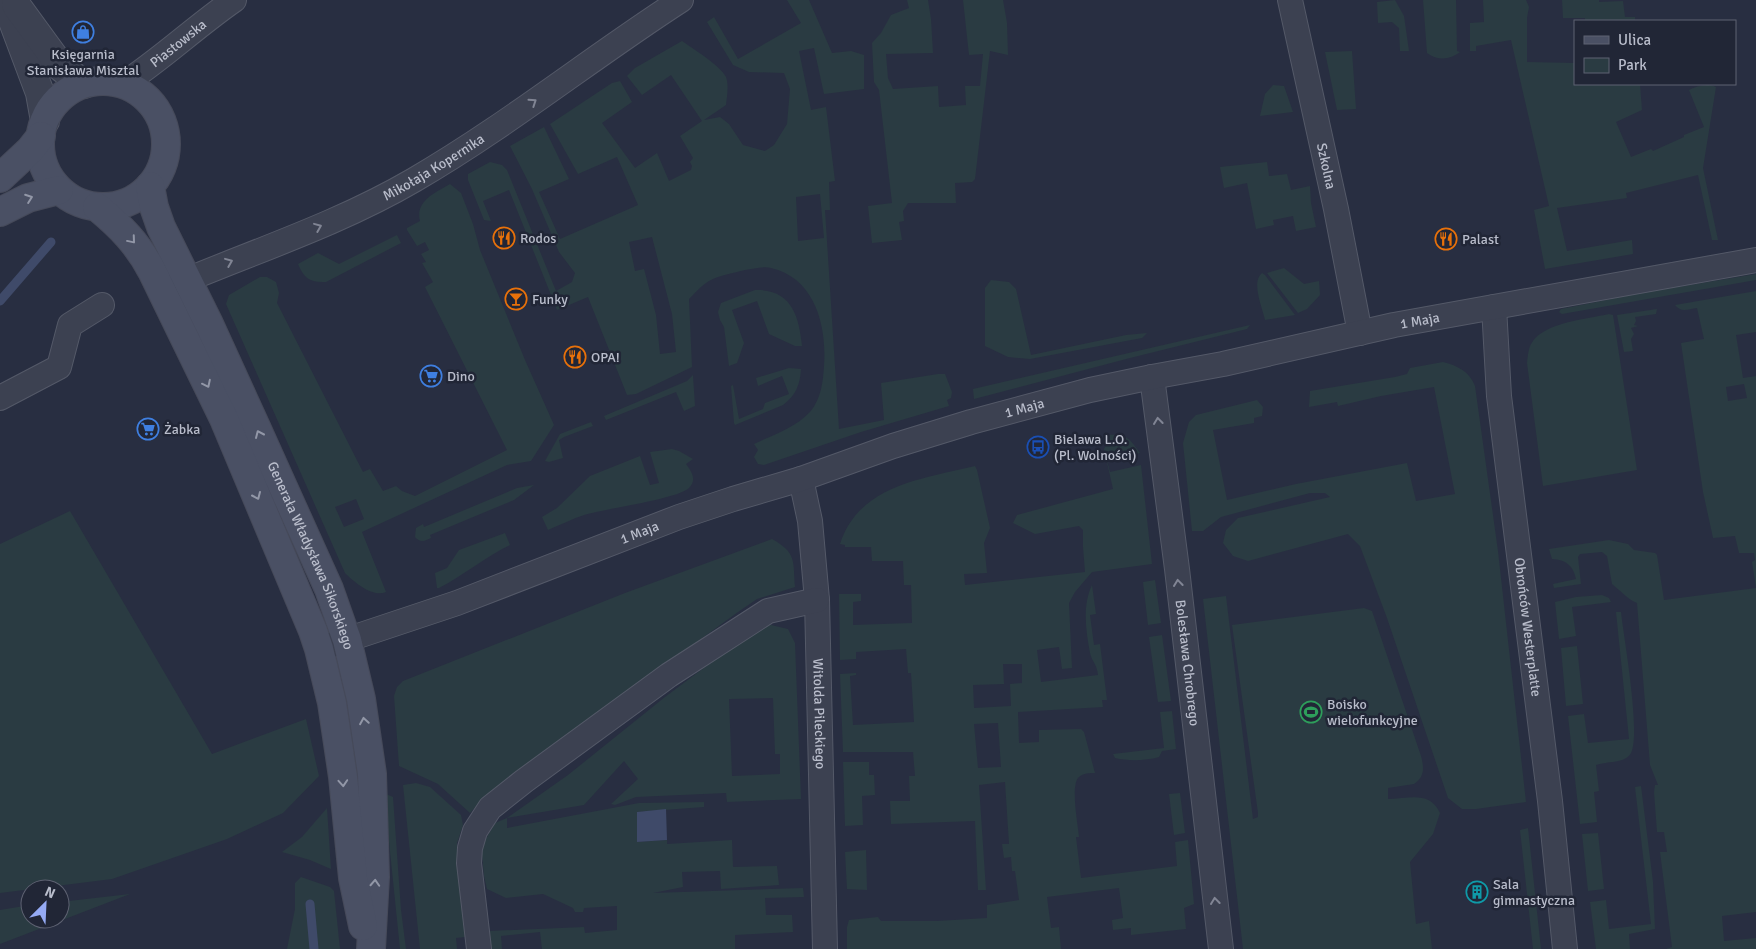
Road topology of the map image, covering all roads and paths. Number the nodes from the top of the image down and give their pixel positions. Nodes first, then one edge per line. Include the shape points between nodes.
1 (5, 0) edge
2 (12, 0) edge
3 (234, 0) edge
4 (681, 0) edge
5 (1290, 0) edge
6 (84, 84) junction
7 (122, 85) junction
8 (43, 128) junction
9 (0, 178) edge
10 (150, 186) junction
11 (60, 190) junction
12 (97, 207) junction
13 (0, 212) edge
14 (1756, 260) edge
15 (187, 280) junction
16 (162, 290) junction
17 (102, 305) dead end
18 (1494, 307) junction
19 (1360, 333) junction
20 (1152, 376) junction
21 (0, 398) edge
22 (801, 479) junction
23 (817, 600) junction
24 (347, 640) junction
25 (319, 649) junction
26 (370, 949) edge
27 (479, 949) edge
28 (825, 949) edge
29 (1221, 949) edge
30 (1565, 949) edge

1 - 8 street via 40,93
2 - 6 street via 62,68
3 - 7 street, Piastowska
15 -> 4 street, Mikołaja Kopernika via 334,220 414,180 493,130
5 - 19 street, Szkolna
6 - 7 main road via 108,82
6 - 8 main road via 63,96 52,107
7 - 10 main road via 136,91 148,102 163,128 166,143 164,159
8 - 9 main road via 30,150
8 - 11 main road via 40,150 44,165
10 - 12 main road via 130,201
10 - 15 main road, Generała Władysława Sikorskiego via 160,227
11 - 12 main road via 73,200
13 -> 11 main road via 28,198
12 -> 16 main road, Generała Władysława Sikorskiego via 140,249
14 - 18 street, 1 Maja
15 - 16 street, Mikołaja Kopernika
24 -> 15 main road, Generała Władysława Sikorskiego via 312,550
16 -> 25 main road, Generała Władysława Sikorskiego via 224,419
17 - 21 street via 70,325 59,367
18 - 19 street, 1 Maja
18 - 30 street, Obrońców Westerplatte via 1499,396
19 - 20 street, 1 Maja via 1223,364
20 - 22 street, 1 Maja via 971,422
29 -> 20 street, Bolesława Chrobrego
22 - 23 street, Witolda Pileckiego via 810,521
22 - 24 street, 1 Maja via 679,517 457,603
23 - 27 street via 768,610 670,675 490,808 475,830 470,848
23 - 28 street, Witolda Pileckiego
24 - 25 street, 1 Maja
26 -> 24 main road, Generała Władysława Sikorskiego via 375,877 372,774 361,699
25 -> 26 main road, Generała Władysława Sikorskiego via 332,703 343,777 353,878

